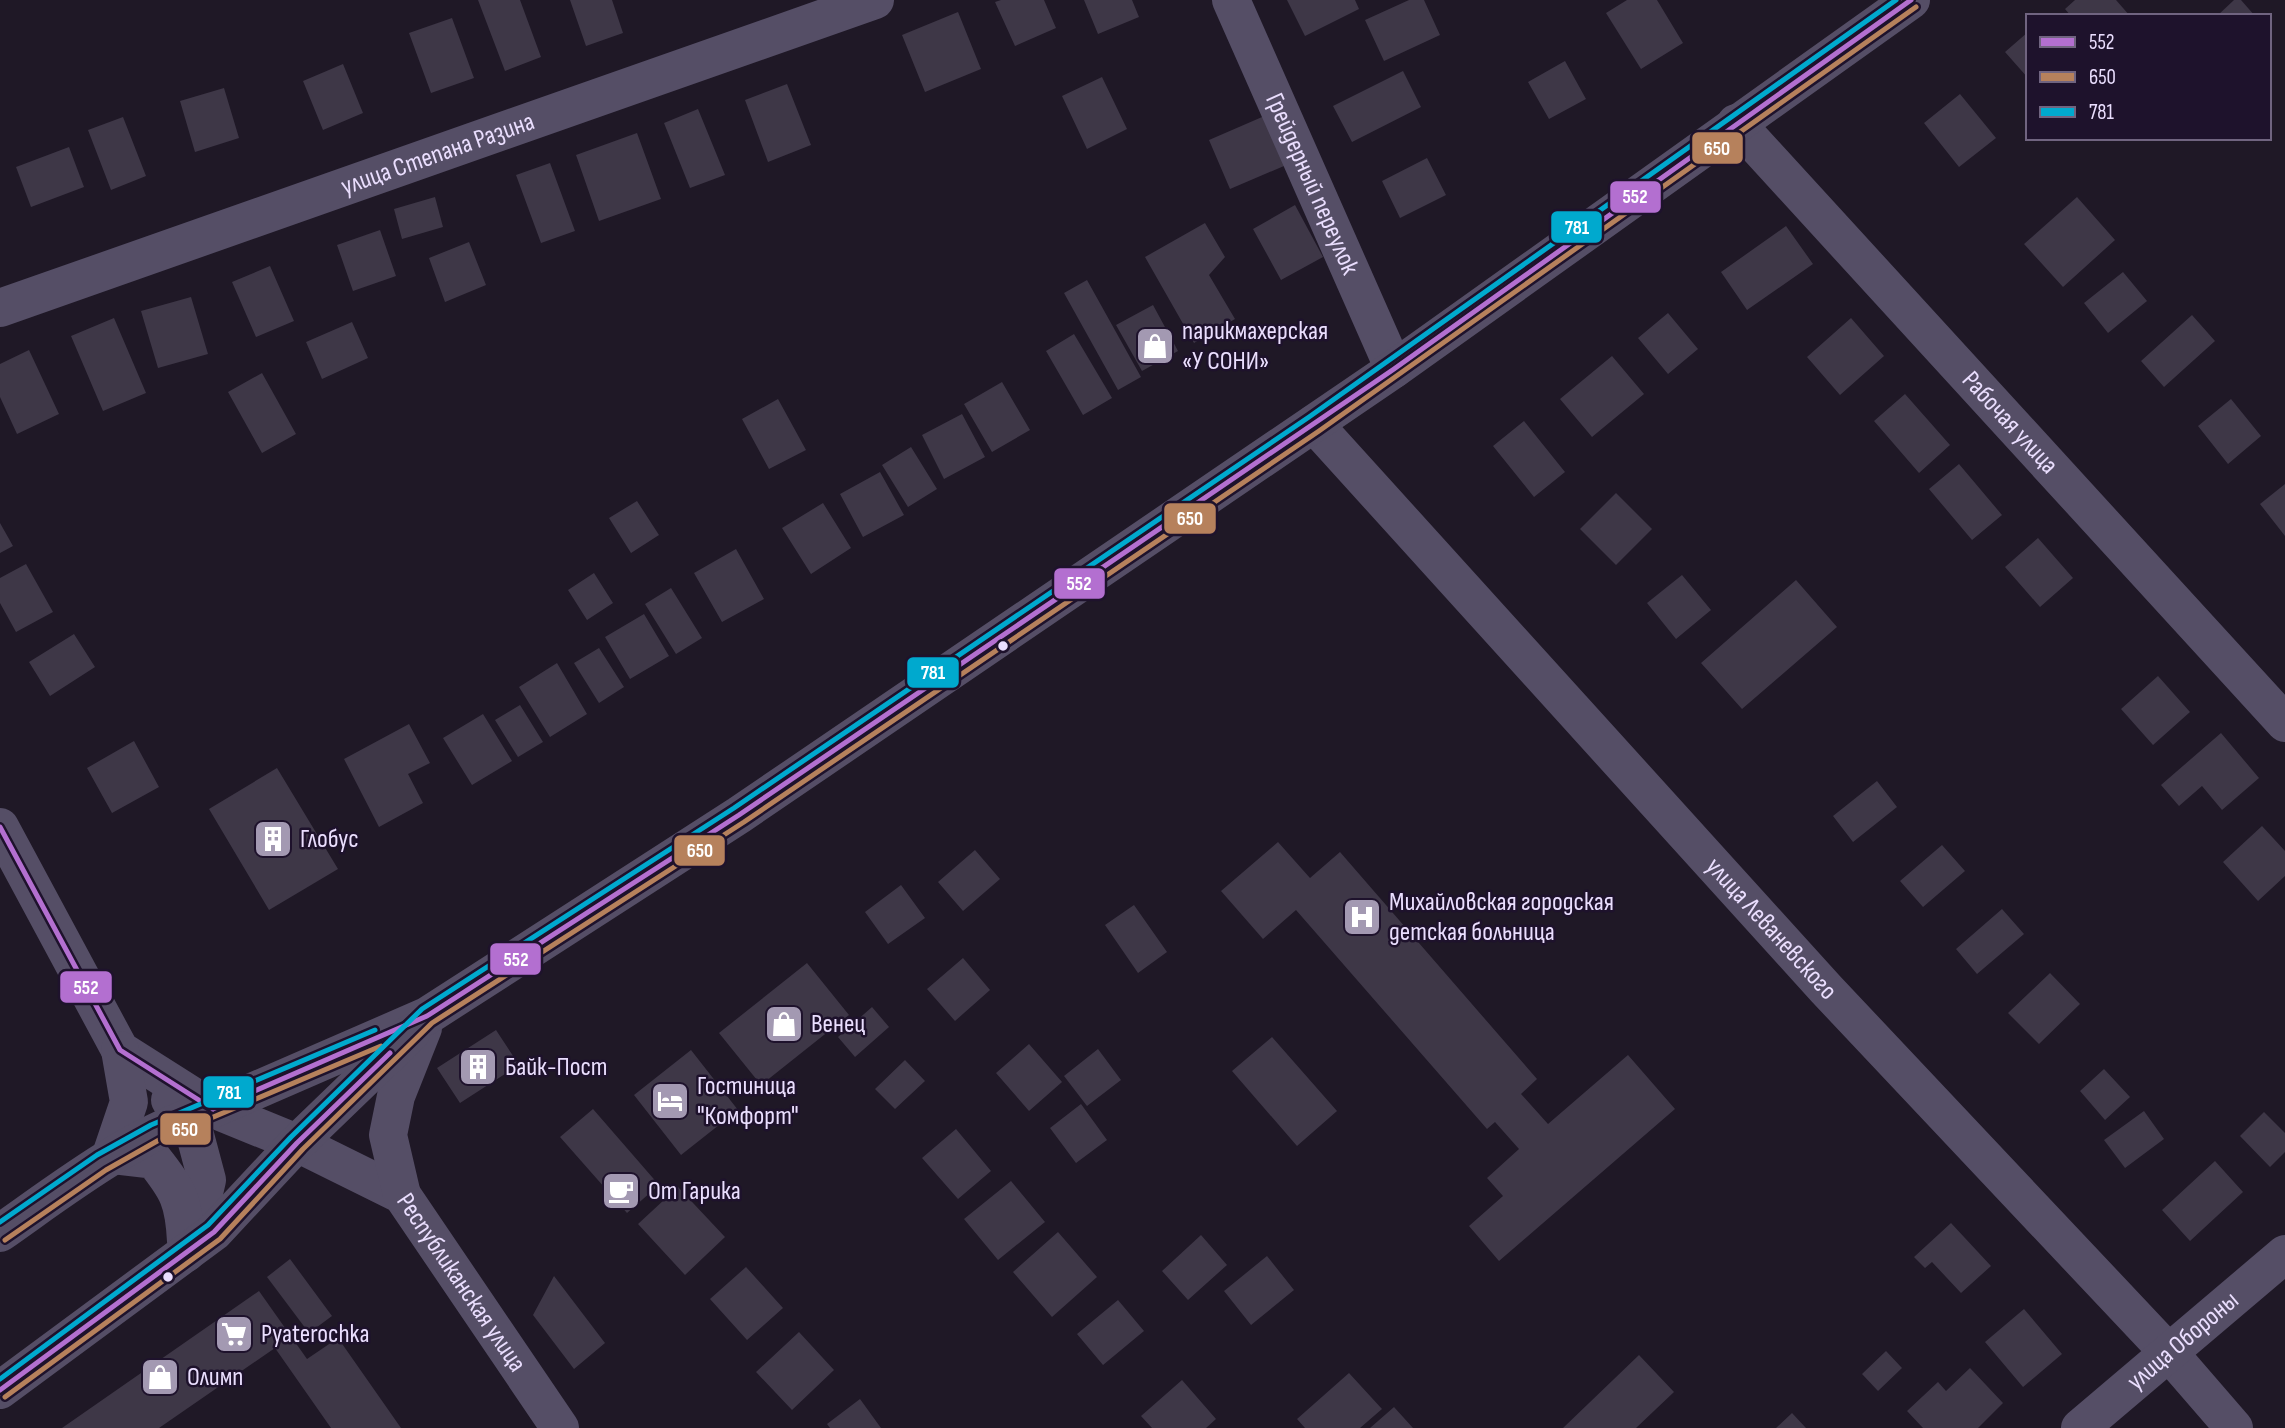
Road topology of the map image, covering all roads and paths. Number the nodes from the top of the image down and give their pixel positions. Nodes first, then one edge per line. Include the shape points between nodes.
1 (875, 0) edge
2 (1231, 0) edge
3 (1911, 0) edge
4 (1736, 123) junction
5 (0, 308) edge
6 (1394, 369) junction
7 (1314, 424) junction
8 (2285, 723) edge
9 (0, 827) edge
10 (428, 1016) junction
11 (120, 1050) junction
12 (200, 1113) junction
13 (297, 1143) junction
14 (111, 1155) junction
15 (402, 1195) junction
16 (0, 1233) edge
17 (186, 1253) junction
18 (2285, 1254) edge
19 (2170, 1354) junction
20 (0, 1390) edge
21 (560, 1428) edge
22 (2080, 1428) edge
23 (2234, 1428) edge

1 - 5 street, улица Степана Разина
2 - 6 street, Грейдерный переулок
3 - 4 street
4 - 6 street
4 - 8 street, Рабочая улица
6 - 7 street
7 - 10 street via 740,815
7 - 19 street, улица Леваневского via 1826,989
9 - 11 street, Республиканская улица
10 - 12 street
10 - 13 street
10 - 15 street via 396,1096 387,1135
11 - 12 street, Республиканская улица
11 - 14 street via 129,1102
12 - 13 street, Республиканская улица
12 - 14 street
12 - 17 street via 194,1135 207,1181
13 - 15 street, Республиканская улица
13 - 17 street via 214,1232
14 - 16 street
14 - 17 street via 154,1160 177,1188
15 - 21 street, Республиканская улица
17 - 20 street
18 - 19 street, улица Обороны
19 - 22 street, улица Обороны
19 - 23 street, улица Леваневского

